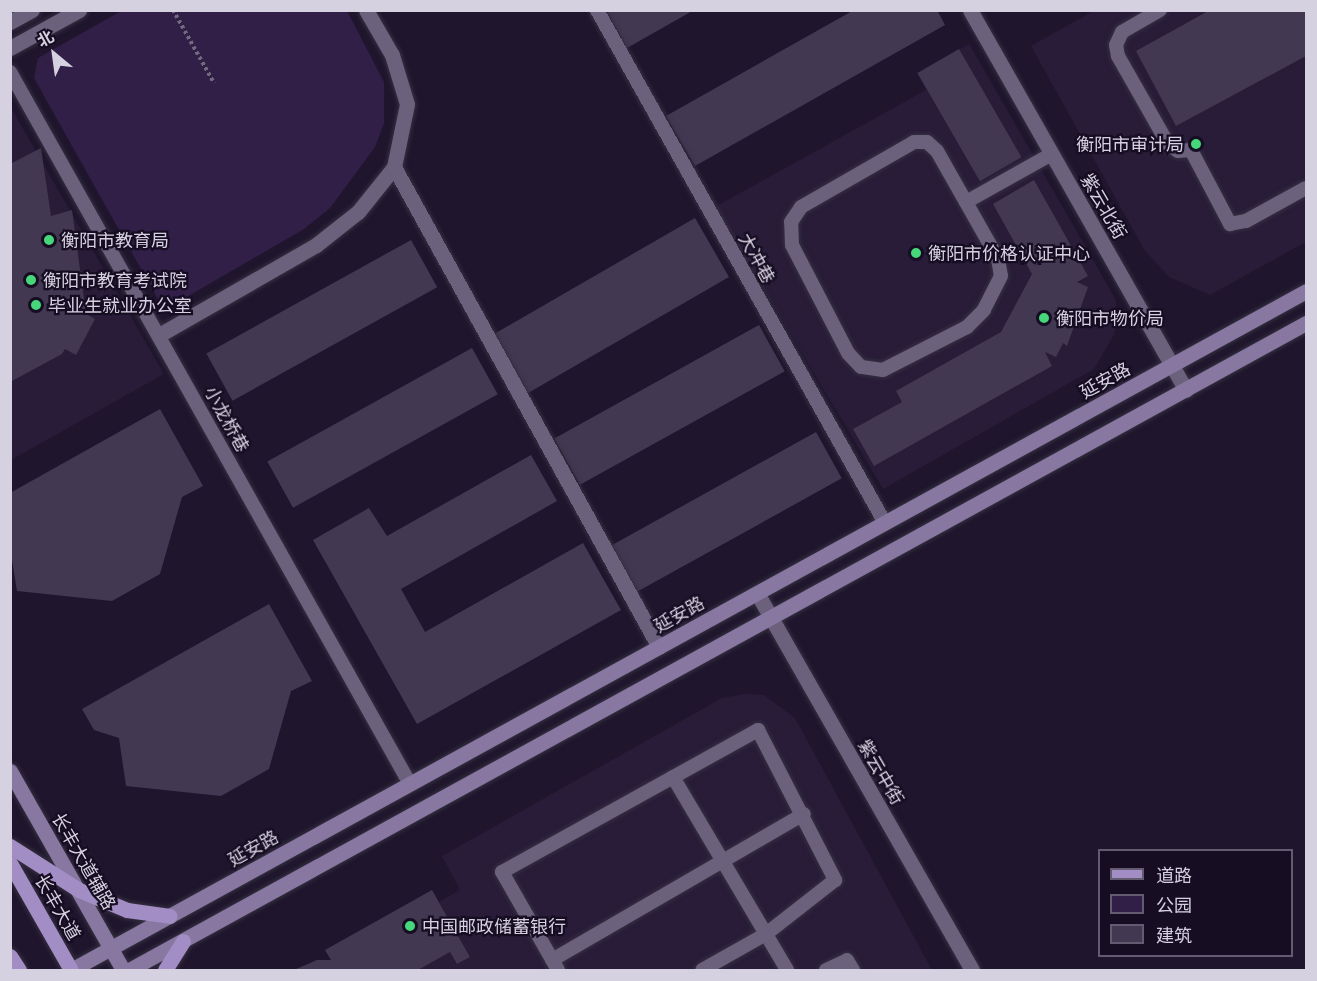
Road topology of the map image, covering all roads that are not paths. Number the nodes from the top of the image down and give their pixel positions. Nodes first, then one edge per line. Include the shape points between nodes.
1 (32, 10) edge
2 (79, 10) edge
3 (366, 10) edge
4 (597, 10) edge
5 (970, 10) edge
6 (1160, 10) edge
7 (10, 22) edge
8 (10, 48) edge
9 (10, 72) edge
10 (1052, 154) junction
11 (394, 167) junction
12 (1306, 188) edge
13 (966, 202) junction
14 (1306, 291) edge
15 (1306, 323) edge
16 (159, 335) junction
17 (1172, 365) junction
18 (1186, 390) junction
19 (885, 523) junction
20 (757, 593) junction
21 (771, 618) junction
22 (659, 647) junction
23 (10, 771) edge
24 (674, 777) junction
25 (410, 784) junction
26 (804, 814) junction
27 (10, 846) edge
28 (723, 861) junction
29 (10, 863) edge
30 (79, 890) junction
31 (170, 916) junction
32 (766, 934) junction
33 (183, 940) junction
34 (111, 949) junction
35 (10, 956) edge
36 (555, 965) edge
37 (19, 970) edge
38 (71, 970) edge
39 (123, 970) edge
40 (129, 970) edge
41 (165, 970) edge
42 (702, 970) edge
43 (787, 970) edge
44 (826, 970) edge
45 (853, 970) edge
46 (972, 970) edge

1 - 7 street
2 - 8 street
3 - 11 street via 399,71 407,104
4 - 19 lane, 大冲巷
5 - 10 street, 紫云北街
6 - 12 lane via 1122,32 1116,45 1118,56 1168,144 1178,151 1191,150 1230,224 1246,221
9 - 16 lane, 小龙桥巷
10 - 13 lane
10 - 17 street, 紫云北街
11 - 16 street via 358,212 316,245
11 - 22 street
13 - 13 lane via 937,151 927,142 914,142 801,207 791,222 792,245 848,353 861,367 883,370 967,327 984,310 1001,276 998,259
14 - 17 main road, 延安路
15 - 18 main road
16 - 25 lane, 小龙桥巷
17 - 18 street, 紫云北街
17 - 19 main road, 延安路
18 - 21 main road
19 - 20 main road, 延安路
20 - 21 street, 紫云中街
20 - 22 main road, 延安路
21 - 33 main road
21 - 46 street, 紫云中街
22 - 25 main road, 延安路
23 - 30 main road, 长丰大道辅路
24 - 26 lane via 758,730
24 - 28 lane
24 - 36 lane via 502,872
25 - 31 main road, 延安路
26 - 28 lane
26 - 32 lane via 835,880
27 - 30 main road
28 - 32 lane
28 - 36 lane
29 - 38 main road, 长丰大道
30 - 31 main road via 127,910
30 - 34 main road, 长丰大道辅路
31 - 34 main road, 延安路
32 - 42 lane
32 - 43 lane
33 - 40 main road
33 - 41 main road
34 - 38 main road, 延安路
34 - 39 main road, 长丰大道辅路
35 - 37 main road
44 - 45 lane via 847,960

